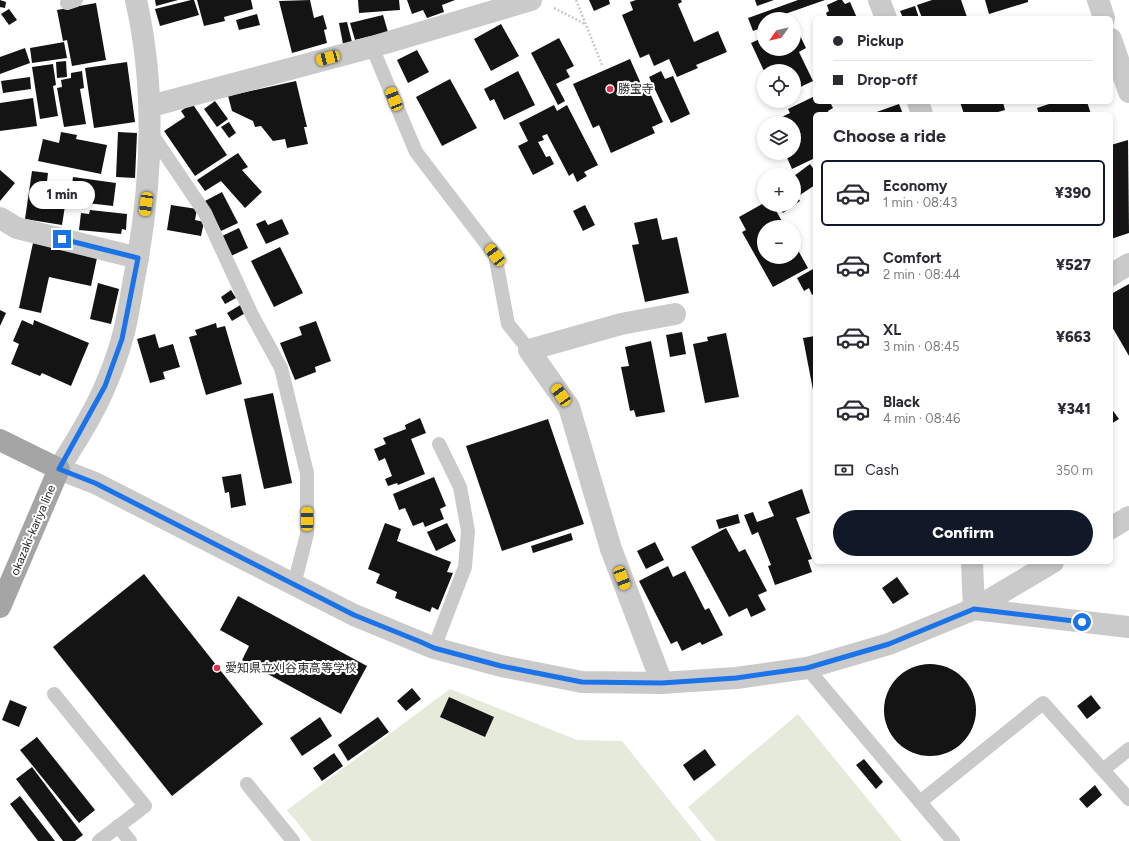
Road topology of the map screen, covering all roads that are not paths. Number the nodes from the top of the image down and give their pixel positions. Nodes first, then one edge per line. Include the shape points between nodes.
1 (136, 0) edge
2 (531, 0) edge
3 (879, 0) edge
4 (1098, 0) edge
5 (885, 16) edge
6 (1103, 16) edge
7 (1113, 45) edge
8 (372, 47) junction
9 (1129, 92) edge
10 (151, 106) junction
11 (151, 133) junction
12 (0, 218) edge
13 (138, 258) junction
14 (1129, 264) edge
15 (1113, 274) edge
16 (675, 314) dead end
17 (529, 350) junction
18 (0, 440) edge
19 (438, 444) dead end
20 (59, 469) junction
21 (1129, 517) edge
22 (1113, 527) edge
23 (972, 564) edge
24 (1050, 564) edge
25 (294, 585) junction
26 (0, 607) edge
27 (974, 609) junction
28 (1129, 627) edge
29 (434, 648) junction
30 (807, 668) junction
31 (662, 683) junction
32 (54, 694) dead end
33 (1129, 749) edge
34 (1104, 769) junction
35 (247, 784) dead end
36 (1129, 799) edge
37 (920, 802) junction
38 (118, 826) junction
39 (99, 841) edge
40 (130, 841) edge
41 (293, 841) edge
42 (953, 841) edge

1 - 10 street via 145,36
2 - 8 street
3 - 5 street
4 - 6 street
7 - 9 street
8 - 10 street
8 - 17 lane via 416,152 495,255 508,324
10 - 11 street
11 - 13 street via 148,191
11 - 25 lane via 205,213 252,315 281,368 307,473 307,534
12 - 13 street via 17,228
13 - 20 street via 122,339 105,386
14 - 15 street
16 - 17 street via 621,324
17 - 31 street via 569,407 611,550
18 - 20 main road, okazaki-kariya line
19 - 29 lane via 460,487 468,531 465,567
20 - 25 street via 95,483
20 - 26 main road, okazaki-kariya line
21 - 22 street
23 - 27 street
24 - 27 street
25 - 29 street via 354,615
27 - 28 street
27 - 30 street via 889,644
29 - 31 street via 501,666 582,682
30 - 31 street via 736,678
30 - 37 lane
32 - 38 lane via 145,806
33 - 34 lane
34 - 36 lane
34 - 37 lane via 1042,703
35 - 41 lane
37 - 42 lane
38 - 39 lane
38 - 40 lane

